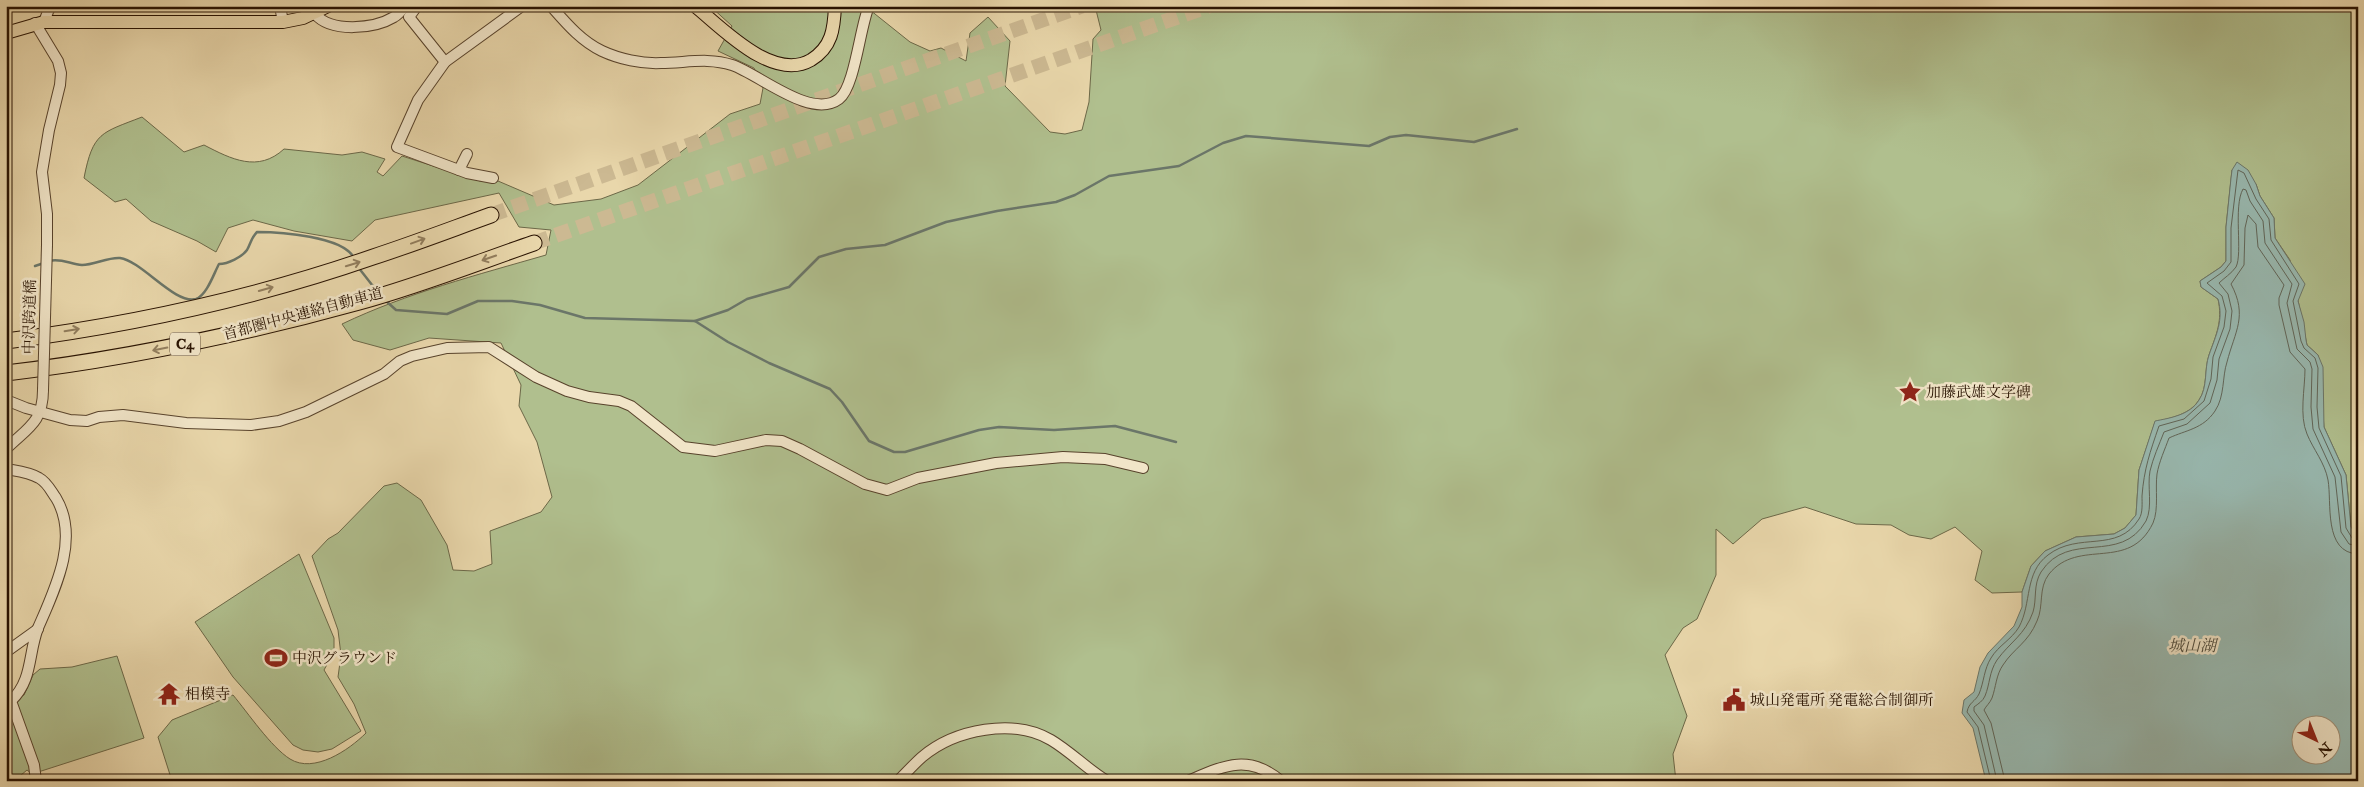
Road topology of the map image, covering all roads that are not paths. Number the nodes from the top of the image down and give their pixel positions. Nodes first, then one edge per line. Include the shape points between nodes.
1 (53, 6) edge
2 (280, 6) edge
3 (328, 6) edge
4 (405, 6) edge
5 (417, 6) edge
6 (522, 6) edge
7 (551, 6) edge
8 (696, 6) edge
9 (835, 6) edge
10 (869, 6) edge
11 (315, 14) junction
12 (283, 22) junction
13 (40, 23) junction
14 (6, 33) edge
15 (445, 62) junction
16 (467, 154) dead end
17 (459, 170) junction
18 (493, 178) dead end
19 (491, 215) tunnel mouth
20 (534, 243) tunnel mouth
21 (6, 341) edge
22 (6, 373) edge
23 (6, 400) edge
24 (41, 412) junction
25 (6, 449) edge
26 (1143, 468) dead end
27 (6, 469) edge
28 (38, 629) junction
29 (6, 652) edge
30 (36, 781) edge
31 (898, 781) edge
32 (1107, 781) edge
33 (1188, 781) edge
34 (1280, 781) edge

1 - 13 street
2 - 12 street
3 - 11 main road
4 - 11 street via 393,18 355,27 328,24
5 - 15 street via 409,18
6 - 15 street
7 - 10 street via 578,35 603,52 644,63 709,60 734,65 795,98 818,104 833,102 844,94
8 - 9 main road via 774,63 798,66 828,45
11 - 12 main road
12 - 13 main road
13 - 14 main road
13 - 24 street, 中沢跨道橋, bridge via 61,73 42,172 47,245
15 - 17 street via 418,100 397,147
16 - 17 street
17 - 18 street
21 -> 19 highway, C4 via 149,318 219,301 372,258
20 -> 22 highway, 首都圏中央連絡自動車道 / C4 via 361,302 240,332
23 - 24 street
24 - 25 street
24 - 26 street via 87,421 123,415 225,425 269,422 321,405 384,374 412,356 448,348 489,347 536,377 567,391 619,400 631,406 682,447 715,451 766,440 782,441 865,484 887,490 918,478 996,463 1063,457 1105,459
27 - 28 street via 30,474 46,482 67,525 49,606
28 - 29 street
28 - 30 street via 24,686 11,701 34,765
31 - 32 street via 923,756 937,748 964,735 996,728 1023,729 1052,740
33 - 34 street via 1232,765 1249,763

